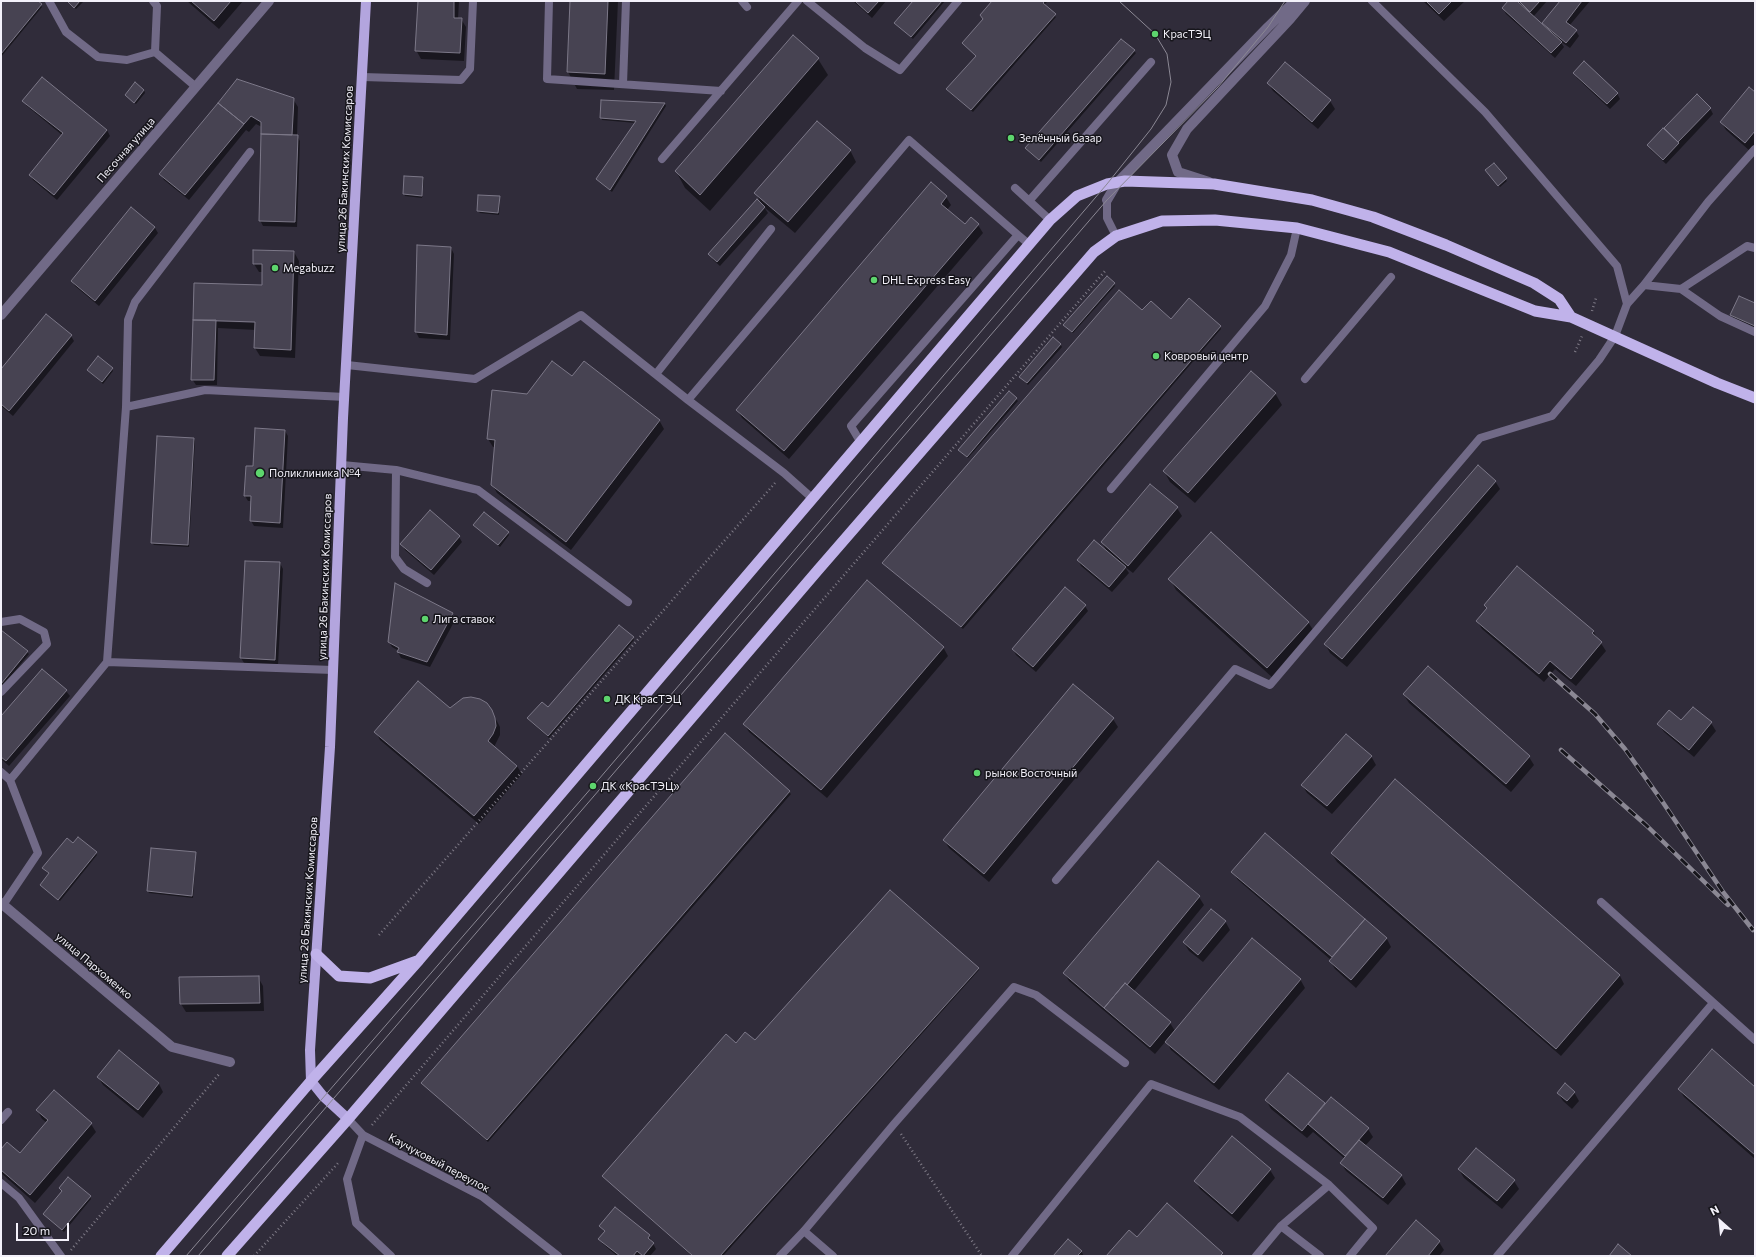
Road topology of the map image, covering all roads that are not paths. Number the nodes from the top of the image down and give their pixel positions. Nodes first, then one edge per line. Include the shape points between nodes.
1 (49, 1) edge
2 (269, 1) edge
3 (366, 1) edge
4 (473, 1) edge
5 (549, 1) edge
6 (626, 1) edge
7 (798, 1) edge
8 (807, 1) edge
9 (958, 1) edge
10 (1295, 1) edge
11 (1305, 1) edge
12 (1372, 1) edge
13 (157, 3) edge
14 (155, 52) junction
15 (1151, 62) dead end
16 (363, 78) junction
17 (623, 84) junction
18 (196, 87) junction
19 (721, 91) junction
20 (1755, 149) edge
21 (250, 152) dead end
22 (662, 159) dead end
23 (1117, 183) junction
24 (1214, 184) junction
25 (1015, 188) dead end
26 (1107, 200) joint
27 (1029, 201) junction
28 (1050, 220) junction
29 (1297, 228) junction
30 (771, 229) dead end
31 (1018, 235) junction
32 (1116, 236) junction
33 (1030, 245) junction
34 (1755, 248) edge
35 (1391, 277) dead end
36 (1644, 285) junction
37 (1681, 289) junction
38 (1627, 304) junction
39 (1, 315) edge
40 (1571, 316) junction
41 (1755, 332) edge
42 (1615, 336) junction
43 (347, 365) junction
44 (656, 374) junction
45 (1305, 379) dead end
46 (345, 397) junction
47 (1755, 398) edge
48 (688, 400) junction
49 (126, 407) junction
50 (861, 443) junction
51 (342, 465) junction
52 (396, 470) junction
53 (1111, 489) dead end
54 (812, 498) junction
55 (427, 583) dead end
56 (628, 602) dead end
57 (1, 622) edge
58 (107, 662) junction
59 (333, 670) junction
60 (1, 692) edge
61 (1, 772) edge
62 (10, 780) junction
63 (1056, 880) dead end
64 (1601, 902) dead end
65 (2, 905) edge
66 (316, 954) junction
67 (419, 960) junction
68 (1713, 1003) junction
69 (1755, 1040) edge
70 (230, 1062) road end
71 (1125, 1063) dead end
72 (311, 1082) junction
73 (8, 1112) dead end
74 (348, 1119) junction
75 (1, 1120) edge
76 (363, 1135) junction
77 (1, 1183) edge
78 (1329, 1185) junction
79 (1281, 1226) junction
80 (804, 1231) junction
81 (60, 1256) edge
82 (161, 1256) edge
83 (227, 1256) edge
84 (391, 1256) edge
85 (558, 1256) edge
86 (780, 1256) edge
87 (833, 1256) edge
88 (1012, 1256) edge
89 (1256, 1256) edge
90 (1320, 1256) edge
91 (1350, 1256) edge
92 (1497, 1256) edge

1 - 14 lane via 66,32 98,57 127,60
2 - 18 street, Песочная улица
3 - 16 main road, улица 26 Бакинских Комиссаров
4 - 16 lane via 470,69 461,80
5 - 17 lane via 547,79
6 - 17 lane
7 - 19 lane
8 - 9 lane via 865,48 900,70
10 - 23 street
11 - 24 street via 1187,129 1172,155 1178,172
12 - 38 lane via 1485,112 1617,266
13 - 14 lane
14 - 18 lane
15 - 27 lane
16 - 43 main road, улица 26 Бакинских Комиссаров
17 - 19 lane
18 - 39 street, Песочная улица
19 - 22 lane
20 - 36 lane via 1708,202
21 - 49 lane via 136,302 128,320
23 - 24 highway via 1125,181
23 - 26 street
23 - 28 highway via 1107,184 1077,196
24 - 40 highway via 1312,200 1373,217 1534,283 1559,299
25 - 27 lane
26 - 32 lane via 1107,218
27 - 28 lane
28 - 33 highway
29 - 32 highway via 1215,220 1162,221
29 - 40 highway via 1389,252 1535,311
29 - 53 lane via 1291,255 1265,306
30 - 44 lane
31 - 33 lane
31 - 48 lane via 909,140
31 - 50 lane via 851,426
32 - 74 highway via 1094,252
33 - 50 highway
34 - 37 lane via 1747,246
35 - 45 lane
36 - 37 lane
36 - 38 lane
37 - 41 lane via 1720,316
38 - 42 lane
40 - 42 highway
42 - 47 highway
42 - 63 lane via 1599,360 1552,416 1480,438 1270,685 1235,669
43 - 44 lane via 475,379 581,315
43 - 46 main road, улица 26 Бакинских Комиссаров
44 - 48 lane
46 - 49 lane via 205,390
46 - 51 main road, улица 26 Бакинских Комиссаров
48 - 54 lane via 784,473
49 - 58 lane
50 - 54 highway
51 - 52 lane
51 - 59 main road, улица 26 Бакинских Комиссаров
52 - 55 lane via 395,557 404,569
52 - 56 lane via 478,490
54 - 67 highway
57 - 60 lane via 20,619 44,632 47,644
58 - 59 lane
58 - 62 lane
59 - 66 main road, улица 26 Бакинских Комиссаров
61 - 62 lane
62 - 65 lane via 38,853
64 - 68 lane
65 - 70 street, улица Пархоменко via 172,1047
66 - 67 highway via 339,976 370,978
66 - 72 main road, улица 26 Бакинских Комиссаров via 310,1050
67 - 72 highway
68 - 69 lane
68 - 92 lane
71 - 80 lane via 1036,995 1014,987
72 - 74 main road
72 - 82 highway
73 - 75 lane
74 - 76 lane, Каучуковый переулок
74 - 83 highway
76 - 84 lane via 347,1179 356,1223
76 - 85 lane, Каучуковый переулок via 483,1197
77 - 81 lane via 19,1198
78 - 79 lane
78 - 88 lane via 1240,1117 1151,1084
78 - 91 lane via 1373,1228
79 - 89 lane
79 - 90 lane
80 - 86 lane
80 - 87 lane

